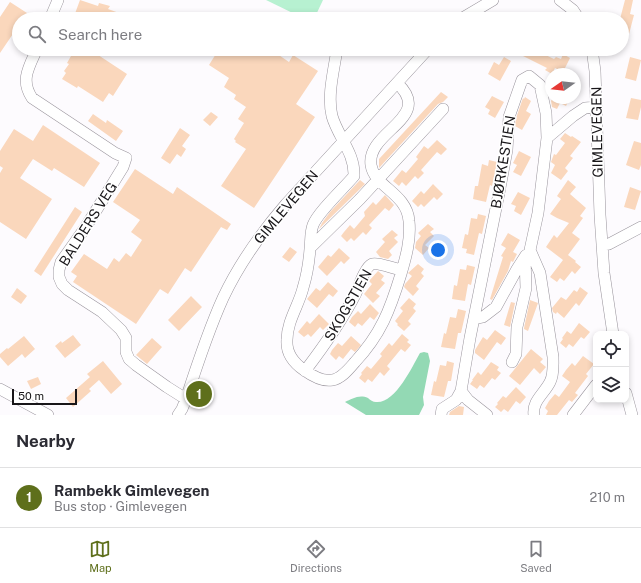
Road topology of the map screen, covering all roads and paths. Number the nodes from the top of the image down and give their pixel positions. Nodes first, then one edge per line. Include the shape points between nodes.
1 (58, 0) edge
2 (493, 0) edge
3 (560, 0) edge
4 (53, 12) edge
5 (473, 12) edge
6 (574, 12) edge
7 (34, 56) edge
8 (337, 56) edge
9 (422, 56) edge
10 (593, 56) edge
11 (397, 83) junction
12 (597, 107) junction
13 (443, 109) dead end
14 (547, 138) junction
15 (344, 142) junction
16 (378, 179) junction
17 (641, 227) edge
18 (602, 245) junction
19 (310, 248) junction
20 (528, 254) junction
21 (402, 270) junction
22 (474, 319) junction
23 (613, 331) edge
24 (512, 362) dead end
25 (304, 370) junction
26 (0, 389) edge
27 (593, 389) edge
28 (461, 391) junction
29 (186, 399) junction
30 (629, 403) edge
31 (530, 413) edge
32 (48, 415) edge
33 (178, 415) edge
34 (441, 415) edge
35 (487, 415) edge
36 (573, 415) edge
37 (632, 415) edge

1 - 4 street
2 - 5 street
3 - 6 street
7 - 29 street, BALDERS VEG via 26,77 26,85 32,98 126,158 86,228 61,262 59,277 62,284 102,312 121,330 126,338 129,359
8 - 15 street via 330,106
9 - 11 street, GIMLEVEGEN
10 - 12 street, GIMLEVEGEN
11 - 15 street, GIMLEVEGEN
11 - 16 street via 408,98 408,109 373,151 371,168
12 - 14 street via 585,108
12 - 18 street, GIMLEVEGEN
13 - 16 street
14 - 20 street, BJØRKESTIEN via 538,212
14 - 22 street, BJØRKESTIEN via 546,113 540,85 529,76 522,80 509,117 501,186
15 - 19 street via 351,155 354,176 313,224
15 - 29 street, GIMLEVEGEN via 281,210 248,254 224,297
16 - 19 street
16 - 21 street via 402,202 409,219 406,258
17 - 18 street via 609,244
18 - 23 street, GIMLEVEGEN
19 - 25 street via 303,289 290,322 287,340 291,357
20 - 22 street, BJØRKESTIEN via 496,306 483,317
20 - 24 street, BJØRKESTIEN via 526,288 517,327 516,354
20 - 31 street via 540,273 553,357 550,382
21 - 25 street, SKOGSTIEN via 376,263 367,268 341,320 324,347
21 - 25 street via 379,331 368,348 346,372 333,380 322,380
22 - 28 street, BJØRKESTIEN
26 - 32 street
27 - 36 street
28 - 34 street via 456,400 442,409
28 - 35 street
29 - 33 street, GIMLEVEGEN
30 - 37 street

